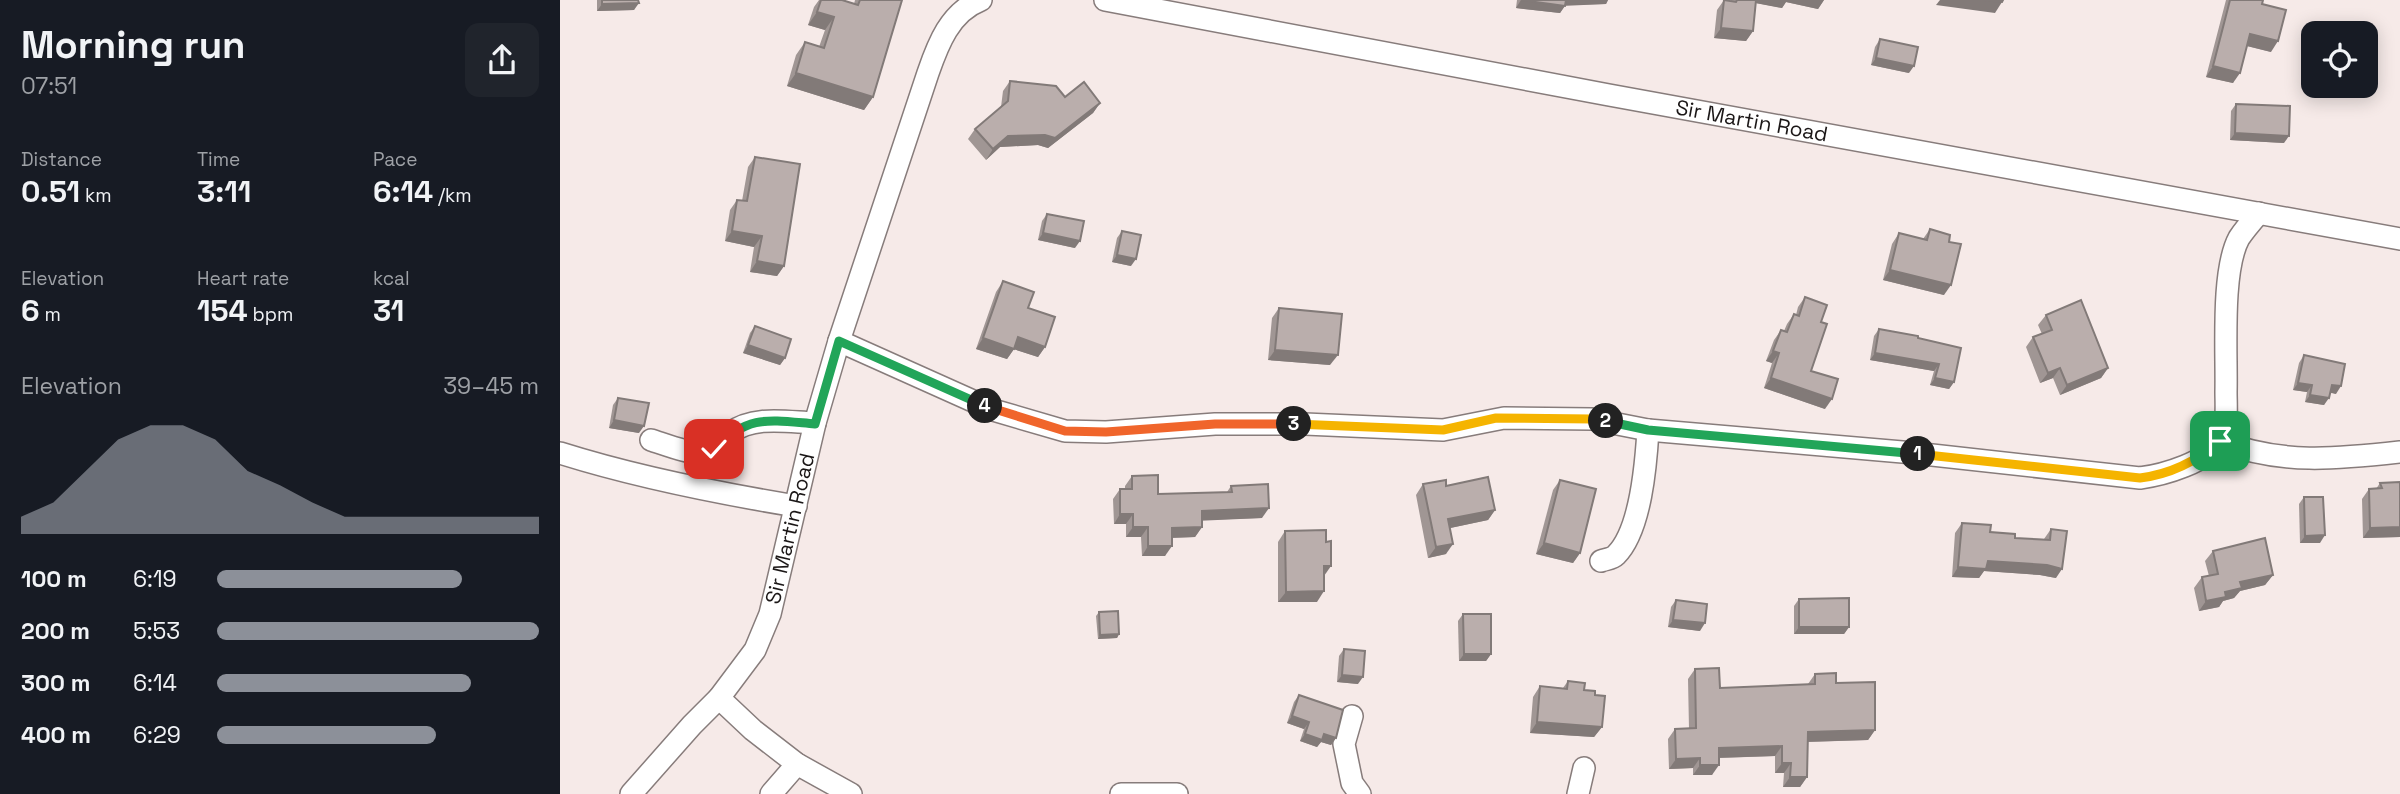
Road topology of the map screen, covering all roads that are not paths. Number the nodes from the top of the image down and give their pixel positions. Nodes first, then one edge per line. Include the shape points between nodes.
1 (979, 0) edge
2 (1105, 0) edge
3 (2259, 213) junction
4 (2400, 239) edge
5 (839, 341) junction
6 (815, 424) junction
7 (1648, 430) junction
8 (651, 440) dead end
9 (2220, 441) junction
10 (2400, 452) edge
11 (560, 453) edge
12 (796, 506) junction
13 (1601, 561) dead end
14 (719, 698) junction
15 (1352, 716) dead end
16 (797, 764) junction
17 (1584, 768) dead end
18 (631, 794) edge
19 (771, 794) edge
20 (851, 794) edge
21 (1121, 794) edge
22 (1177, 794) edge
23 (1360, 794) edge
24 (1578, 794) edge

1 - 5 street, Sir Martin Road via 960,11 939,43
2 - 3 street, Sir Martin Road
3 - 4 street, Sir Martin Road
3 - 9 street via 2233,254
5 - 6 street, Sir Martin Road
5 - 7 street via 993,410 1065,431 1215,424 1443,430 1486,420 1533,417 1592,419
6 - 8 street via 748,423 704,453
6 - 12 street, Sir Martin Road
7 - 9 street via 2140,478 2174,470 2202,457
7 - 13 street via 1645,481 1627,540 1614,557
9 - 10 street via 2278,457
11 - 12 street
12 - 14 street, Sir Martin Road via 770,614 755,650
14 - 16 street
14 - 18 street, Sir Martin Road
15 - 23 street via 1343,744 1352,783
16 - 19 street
16 - 20 street
17 - 24 street
21 - 22 street

